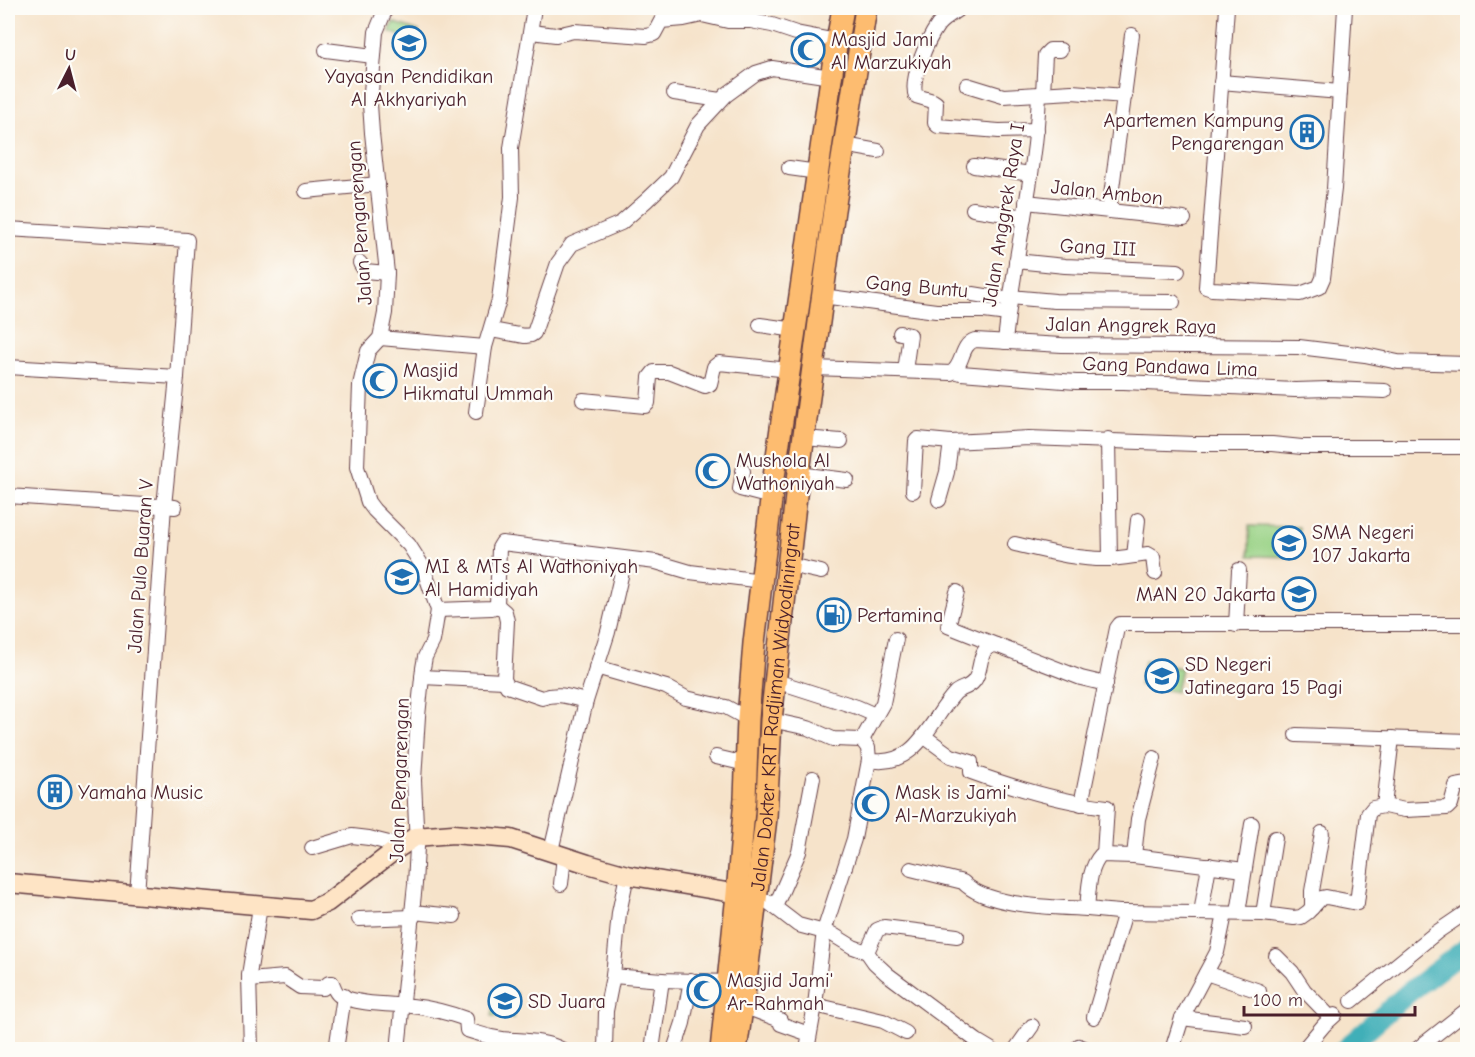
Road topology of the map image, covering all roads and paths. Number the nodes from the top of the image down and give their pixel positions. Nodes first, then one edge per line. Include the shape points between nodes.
1 (386, 8) edge
2 (534, 8) edge
3 (759, 8) edge
4 (843, 8) edge
5 (866, 8) edge
6 (960, 8) edge
7 (1227, 8) edge
8 (1345, 8) edge
9 (758, 22) junction
10 (531, 32) junction
11 (1132, 35) dead end
12 (837, 41) junction
13 (327, 50) dead end
14 (1060, 50) dead end
15 (373, 56) junction
16 (831, 76) junction
17 (1221, 82) junction
18 (967, 85) dead end
19 (1340, 92) junction
20 (674, 93) dead end
21 (1041, 93) junction
22 (1125, 96) junction
23 (720, 100) junction
24 (1036, 130) junction
25 (844, 144) junction
26 (878, 151) dead end
27 (974, 166) dead end
28 (789, 168) dead end
29 (818, 172) junction
30 (1031, 174) junction
31 (378, 184) junction
32 (306, 191) dead end
33 (1026, 202) junction
34 (973, 209) dead end
35 (1109, 211) junction
36 (1024, 217) junction
37 (1184, 219) dead end
38 (8, 229) edge
39 (1016, 261) junction
40 (360, 263) dead end
41 (1178, 271) dead end
42 (387, 273) junction
43 (973, 294) dead end
44 (822, 296) junction
45 (1173, 302) dead end
46 (1009, 303) junction
47 (760, 325) dead end
48 (491, 330) junction
49 (796, 330) junction
50 (900, 333) dead end
51 (380, 339) junction
52 (1005, 342) junction
53 (484, 347) junction
54 (1467, 364) edge
55 (8, 367) edge
56 (814, 368) junction
57 (790, 370) junction
58 (905, 371) junction
59 (955, 371) junction
60 (177, 377) junction
61 (1384, 391) dead end
62 (584, 400) dead end
63 (476, 412) dead end
64 (804, 438) junction
65 (1108, 440) junction
66 (841, 441) dead end
67 (951, 442) junction
68 (1467, 447) edge
69 (743, 471) dead end
70 (799, 474) junction
71 (847, 480) dead end
72 (913, 491) dead end
73 (8, 496) edge
74 (771, 497) junction
75 (939, 500) dead end
76 (169, 507) junction
77 (1138, 520) dead end
78 (1015, 544) dead end
79 (1134, 556) junction
80 (625, 559) junction
81 (1110, 559) junction
82 (789, 565) junction
83 (1239, 570) dead end
84 (821, 572) dead end
85 (1155, 573) dead end
86 (762, 581) junction
87 (957, 592) dead end
88 (497, 606) junction
89 (438, 610) junction
90 (1467, 624) edge
91 (1236, 625) junction
92 (896, 639) dead end
93 (996, 645) junction
94 (596, 667) junction
95 (422, 677) junction
96 (504, 681) junction
97 (776, 681) junction
98 (1106, 684) junction
99 (586, 701) junction
100 (875, 715) junction
101 (748, 719) junction
102 (771, 720) junction
103 (1296, 735) dead end
104 (925, 737) junction
105 (1392, 738) junction
106 (862, 740) junction
107 (1467, 741) edge
108 (716, 757) dead end
109 (1154, 758) dead end
110 (869, 760) junction
111 (746, 764) junction
112 (813, 778) dead end
113 (1467, 784) edge
114 (1081, 804) junction
115 (1384, 806) junction
116 (1252, 824) dead end
117 (1322, 833) dead end
118 (1275, 837) dead end
119 (408, 842) junction
120 (312, 848) dead end
121 (557, 854) junction
122 (1104, 854) junction
123 (1134, 856) junction
124 (1209, 865) junction
125 (911, 869) dead end
126 (1244, 870) junction
127 (627, 875) junction
128 (8, 883) edge
129 (561, 884) dead end
130 (137, 895) junction
131 (746, 895) junction
132 (260, 907) junction
133 (775, 908) junction
134 (1312, 908) junction
135 (1087, 909) junction
136 (1467, 911) edge
137 (1125, 912) junction
138 (1201, 913) junction
139 (1231, 913) junction
140 (1263, 914) junction
141 (413, 915) junction
142 (454, 916) dead end
143 (359, 919) dead end
144 (824, 931) junction
145 (957, 936) dead end
146 (867, 952) junction
147 (1276, 956) dead end
148 (1206, 973) junction
149 (613, 976) junction
150 (249, 980) junction
151 (662, 980) junction
152 (691, 980) junction
153 (728, 982) junction
154 (1259, 991) dead end
155 (344, 996) junction
156 (1352, 1001) dead end
157 (815, 1005) junction
158 (403, 1006) junction
159 (742, 1006) junction
160 (1467, 1009) edge
161 (1094, 1017) dead end
162 (1182, 1018) junction
163 (1032, 1026) dead end
164 (1245, 1026) dead end
165 (906, 1033) dead end
166 (809, 1034) junction
167 (486, 1043) edge
168 (513, 1045) edge
169 (1173, 1046) edge
170 (251, 1050) edge
171 (336, 1050) edge
172 (398, 1050) edge
173 (563, 1050) edge
174 (604, 1050) edge
175 (652, 1050) edge
176 (674, 1050) edge
177 (720, 1050) edge
178 (736, 1050) edge
179 (807, 1050) edge
180 (992, 1050) edge
181 (1015, 1050) edge
182 (1076, 1050) edge
183 (1089, 1050) edge
184 (1303, 1050) edge
185 (1416, 1050) edge

1 - 15 street, Jalan Pengarengan via 376,32
2 - 10 street
3 - 9 street
4 - 12 main road, Jalan Dokter KRT Radjiman Widyodiningrat
5 - 25 main road, Jalan Dokter KRT Radjiman Widyodiningrat
6 - 24 street via 940,23 929,40 914,91 916,96 936,103 938,126
7 - 17 street
8 - 19 street
9 - 10 street via 702,15 663,20 654,34 646,36
9 - 12 street
10 - 48 street via 511,148 512,197 499,300
11 - 22 street
12 - 16 main road, Jalan Dokter KRT Radjiman Widyodiningrat
13 - 15 street
14 - 21 street, Jalan Anggrek Raya I via 1050,50 1046,55
15 - 31 street, Jalan Pengarengan via 371,114
16 - 23 street via 765,69
16 - 29 main road, Jalan Dokter KRT Radjiman Widyodiningrat
17 - 19 street
17 - 19 street via 1205,281 1206,287 1212,289 1299,294 1319,287 1334,189
18 - 21 street via 997,95
20 - 23 street
21 - 22 street
21 - 24 street, Jalan Anggrek Raya I
22 - 35 street
23 - 48 street via 698,124 671,177 621,224 572,244 564,252 534,333 525,336
24 - 30 street, Jalan Anggrek Raya I
25 - 26 street
25 - 44 main road, Jalan Dokter KRT Radjiman Widyodiningrat
27 - 30 street
28 - 29 street
29 - 49 main road, Jalan Dokter KRT Radjiman Widyodiningrat
30 - 33 street, Jalan Anggrek Raya I
31 - 32 street
31 - 42 street, Jalan Pengarengan
33 - 35 street, Jalan Ambon
33 - 36 street, Jalan Anggrek Raya I
34 - 36 street
35 - 37 street, Jalan Ambon
36 - 39 street, Jalan Anggrek Raya I
38 - 60 street, Jalan Pulo Buaran V via 187,240
39 - 41 street, Gang III
39 - 46 street, Jalan Anggrek Raya I
40 - 42 street via 365,272
42 - 51 street, Jalan Pengarengan via 386,313
43 - 46 street
44 - 46 street, Gang Buntu via 936,311 984,311
44 - 56 main road, Jalan Dokter KRT Radjiman Widyodiningrat
45 - 46 street
46 - 52 street, Jalan Anggrek Raya I
47 - 49 street
48 - 53 street
49 - 57 main road, Jalan Dokter KRT Radjiman Widyodiningrat
50 - 58 street via 910,335
51 - 53 street
51 - 89 street, Jalan Pengarengan via 368,351 360,385 357,467 368,502 423,567
52 - 54 street, Jalan Anggrek Raya via 1299,347 1398,362
52 - 59 street, Jalan Anggrek Raya via 969,342
53 - 63 street
55 - 60 street
56 - 58 street
56 - 64 main road, Jalan Dokter KRT Radjiman Widyodiningrat
57 - 62 street via 716,364 710,384 705,386 669,372 654,372 645,406
57 - 74 main road, Jalan Dokter KRT Radjiman Widyodiningrat
58 - 59 street
59 - 61 street, Gang Pandawa Lima via 1076,382
60 - 76 street, Jalan Pulo Buaran V
64 - 66 street
64 - 70 main road, Jalan Dokter KRT Radjiman Widyodiningrat
65 - 67 street via 1015,438
65 - 68 street via 1302,447
65 - 81 street
67 - 72 street via 917,440
67 - 75 street
69 - 74 street via 740,489
70 - 71 street
70 - 82 main road, Jalan Dokter KRT Radjiman Widyodiningrat
73 - 76 street
74 - 86 main road, Jalan Dokter KRT Radjiman Widyodiningrat
76 - 130 street, Jalan Pulo Buaran V
77 - 79 street
78 - 81 street
79 - 81 street
79 - 85 street via 1151,555
80 - 86 street
80 - 88 street via 502,543
80 - 94 street
82 - 84 street
82 - 97 main road, Jalan Dokter KRT Radjiman Widyodiningrat
83 - 91 street
86 - 101 main road, Jalan Dokter KRT Radjiman Widyodiningrat
87 - 93 street via 948,626
88 - 89 street
88 - 96 street via 505,612 507,621
89 - 95 street, Jalan Pengarengan
90 - 91 street
91 - 98 street via 1120,624
92 - 100 street via 883,703
93 - 98 street
93 - 104 street via 984,650 976,679 967,688 956,691
94 - 99 street
94 - 101 street via 666,687 686,698 726,707
95 - 96 street
95 - 119 street, Jalan Pengarengan
96 - 99 street via 509,688 532,696 556,694
97 - 100 street
97 - 102 main road, Jalan Dokter KRT Radjiman Widyodiningrat
98 - 114 street
99 - 121 street
100 - 106 street
101 - 111 main road, Jalan Dokter KRT Radjiman Widyodiningrat
102 - 106 street via 801,726 832,739
102 - 131 main road, Jalan Dokter KRT Radjiman Widyodiningrat via 766,818
103 - 105 street
104 - 110 street via 892,759
104 - 114 street via 951,756 972,762 971,772 1016,789
105 - 107 street
105 - 115 street
106 - 110 street via 868,748
108 - 111 street
109 - 123 street via 1138,819
110 - 144 street via 854,839
111 - 131 main road, Jalan Dokter KRT Radjiman Widyodiningrat
112 - 133 street via 799,852
113 - 115 street via 1456,786 1447,808 1405,810
114 - 122 street via 1108,809
115 - 134 street via 1373,808 1368,814 1357,903 1326,897
116 - 126 street
117 - 134 street
118 - 140 street
119 - 120 street via 352,836
119 - 121 street via 453,834 511,838
119 - 132 street via 319,908
119 - 141 street, Jalan Pengarengan via 417,859
121 - 127 street
121 - 129 street
122 - 123 street
122 - 135 street via 1096,861 1091,875
123 - 124 street
124 - 126 street
124 - 138 street
125 - 135 street via 963,882 1003,900 1055,909
126 - 139 street
127 - 131 street
127 - 149 street
128 - 130 street
130 - 132 street
131 - 133 street
131 - 153 main road, Jalan Dokter KRT Radjiman Widyodiningrat
131 - 159 main road, Jalan Dokter KRT Radjiman Widyodiningrat
132 - 150 street
133 - 144 street via 798,925
134 - 140 street via 1294,918
135 - 137 street
136 - 156 street
137 - 138 street
137 - 161 street
138 - 139 street
139 - 140 street
139 - 148 street
141 - 142 street
141 - 143 street
141 - 158 street, Jalan Pengarengan
144 - 146 street
144 - 157 street
145 - 146 street via 884,927 877,930
146 - 180 street via 887,974
147 - 184 street via 1304,990 1333,1016
148 - 154 street
148 - 162 street
149 - 151 street
149 - 174 street
150 - 155 street via 285,977 300,987 323,988 329,982
150 - 170 street
151 - 152 street
151 - 175 street
152 - 153 street
152 - 176 street
153 - 177 main road, Jalan Dokter KRT Radjiman Widyodiningrat
155 - 158 street
155 - 171 street
157 - 165 street via 883,1021
157 - 166 street
158 - 167 street via 466,1019 467,1030
158 - 172 street, Jalan Pengarengan
159 - 166 street
159 - 178 main road, Jalan Dokter KRT Radjiman Widyodiningrat
160 - 185 street
162 - 164 street
162 - 169 street
163 - 181 street
166 - 179 street
167 - 168 street
168 - 173 street via 530,1040
182 - 183 street via 1079,1046

